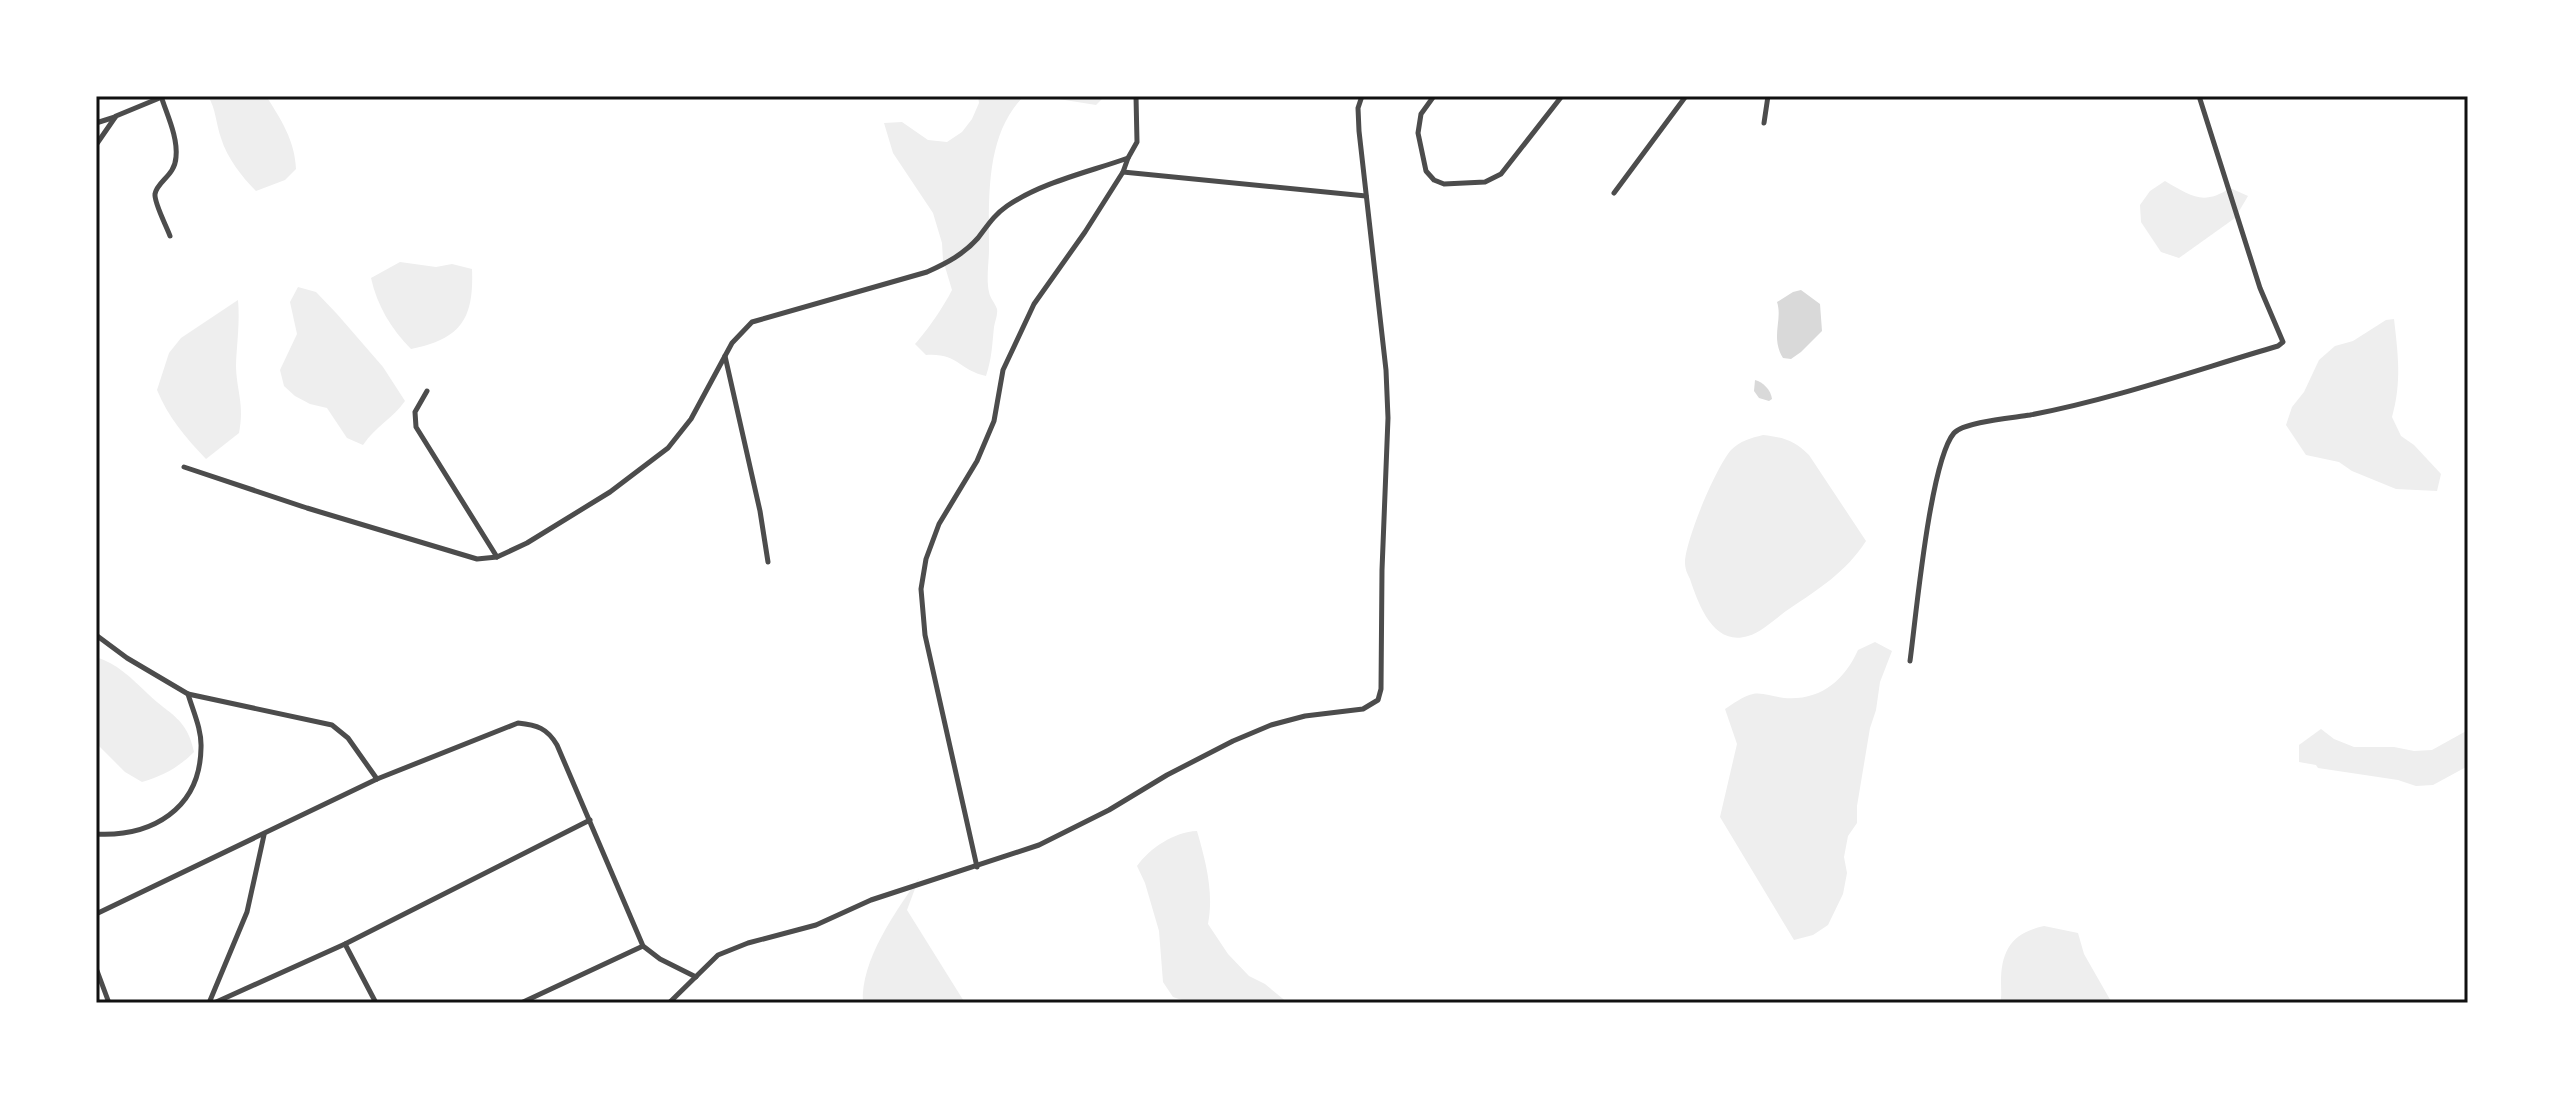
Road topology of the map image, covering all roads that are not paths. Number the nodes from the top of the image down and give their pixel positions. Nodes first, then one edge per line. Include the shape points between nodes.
1 (1136, 96) edge
2 (1362, 96) edge
3 (1434, 96) edge
4 (1562, 96) edge
5 (1686, 96) edge
6 (1768, 96) edge
7 (2199, 96) edge
8 (161, 97) edge
9 (116, 116) junction
10 (96, 123) edge
11 (1764, 123) dead end
12 (96, 145) edge
13 (1128, 158) junction
14 (1123, 172) junction
15 (1614, 193) dead end
16 (1366, 196) junction
17 (170, 236) dead end
18 (725, 355) junction
19 (427, 391) dead end
20 (184, 467) dead end
21 (497, 557) junction
22 (768, 562) dead end
23 (96, 635) edge
24 (1910, 661) dead end
25 (188, 694) junction
26 (377, 779) junction
27 (590, 820) junction
28 (96, 834) edge
29 (265, 834) junction
30 (977, 867) junction
31 (96, 914) edge
32 (345, 944) junction
33 (643, 946) junction
34 (96, 968) edge
35 (696, 977) junction
36 (109, 1003) edge
37 (212, 1003) edge
38 (376, 1003) edge
39 (521, 1003) edge
40 (669, 1003) edge

1 - 13 street via 1137,142
2 - 16 street via 1358,108
3 - 4 street via 1421,114 1418,133 1426,171 1444,184 1485,182 1501,174
5 - 15 street
6 - 11 street
7 - 24 street via 2260,288 2283,340 2278,346 2131,390 1969,424 1955,432 1936,483
8 - 9 street
8 - 17 street via 177,156 155,199
9 - 10 street
9 - 12 street
13 - 14 street
13 - 18 street via 1018,199 991,218 979,237 948,263 752,322
14 - 16 street
14 - 30 street via 1034,304 1003,370 994,421 983,447 939,524 926,559 921,589 925,635
16 - 30 street via 1388,418 1378,700 1363,709 1271,725 1167,775 1065,834
18 - 21 street via 691,419 668,448 610,492
18 - 22 street
19 - 21 street via 415,412 416,427
20 - 21 street via 477,559
23 - 25 street
25 - 26 street via 332,725
25 - 28 street via 202,746 193,791 172,813 140,831
26 - 27 street via 518,723 532,724 550,733
26 - 29 street
27 - 32 street
27 - 33 street
29 - 31 street
29 - 37 street via 247,912
30 - 35 street via 871,900 816,925 748,943 718,955
32 - 37 street
32 - 38 street
33 - 35 street
33 - 39 street
34 - 36 street
35 - 40 street

